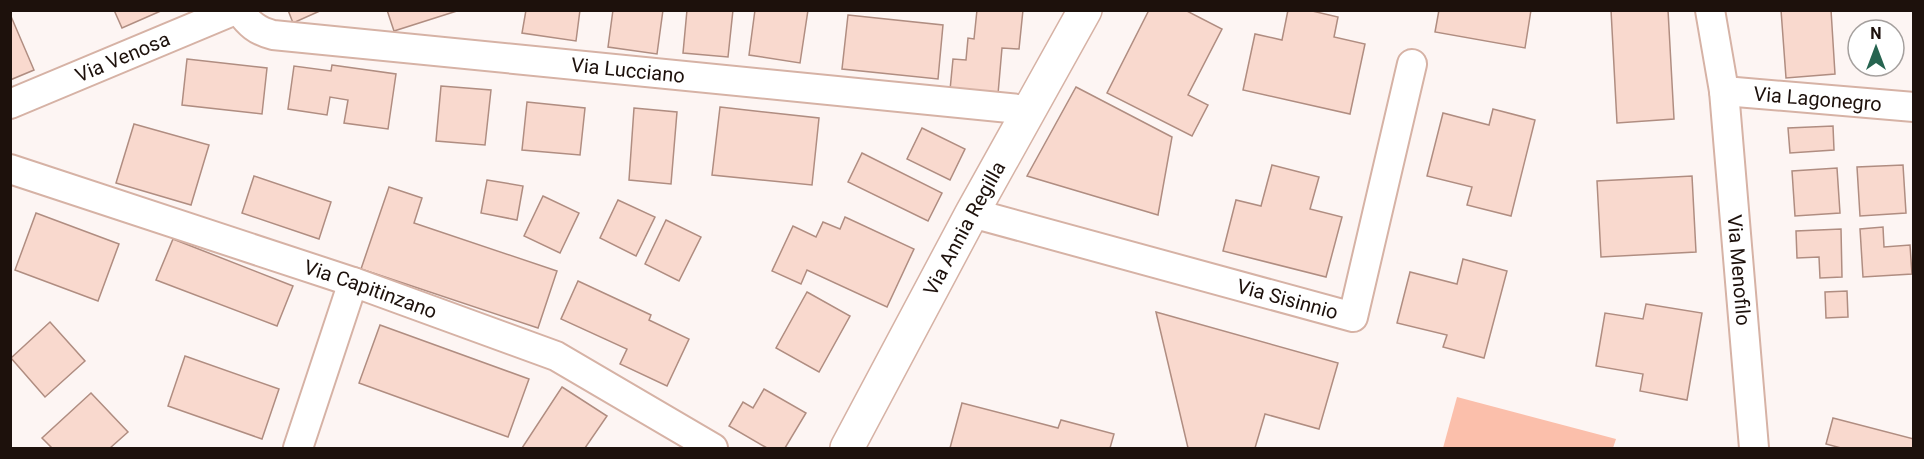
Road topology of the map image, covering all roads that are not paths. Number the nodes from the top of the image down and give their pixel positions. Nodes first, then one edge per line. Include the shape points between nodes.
1 (237, 10) edge
2 (1085, 10) edge
3 (1710, 10) edge
4 (1412, 64) dead end
5 (1724, 91) junction
6 (10, 105) edge
7 (1914, 107) edge
8 (1029, 110) junction
9 (10, 169) edge
10 (972, 213) junction
11 (353, 282) junction
12 (298, 448) edge
13 (713, 448) edge
14 (848, 448) edge
15 (1754, 448) edge

1 - 6 street, Via Venosa
1 - 8 street, Via Lucciano via 251,26 273,35
2 - 8 street, Via Annia Regilla
3 - 5 street, Via Menofilo
4 - 10 street, Via Sisinnio via 1353,317
5 - 7 street, Via Lagonegro
5 - 15 street, Via Menofilo
8 - 10 street, Via Annia Regilla
9 - 11 street, Via Capitinzano
10 - 14 street, Via Annia Regilla
11 - 12 street
11 - 13 street, Via Capitinzano via 556,356

